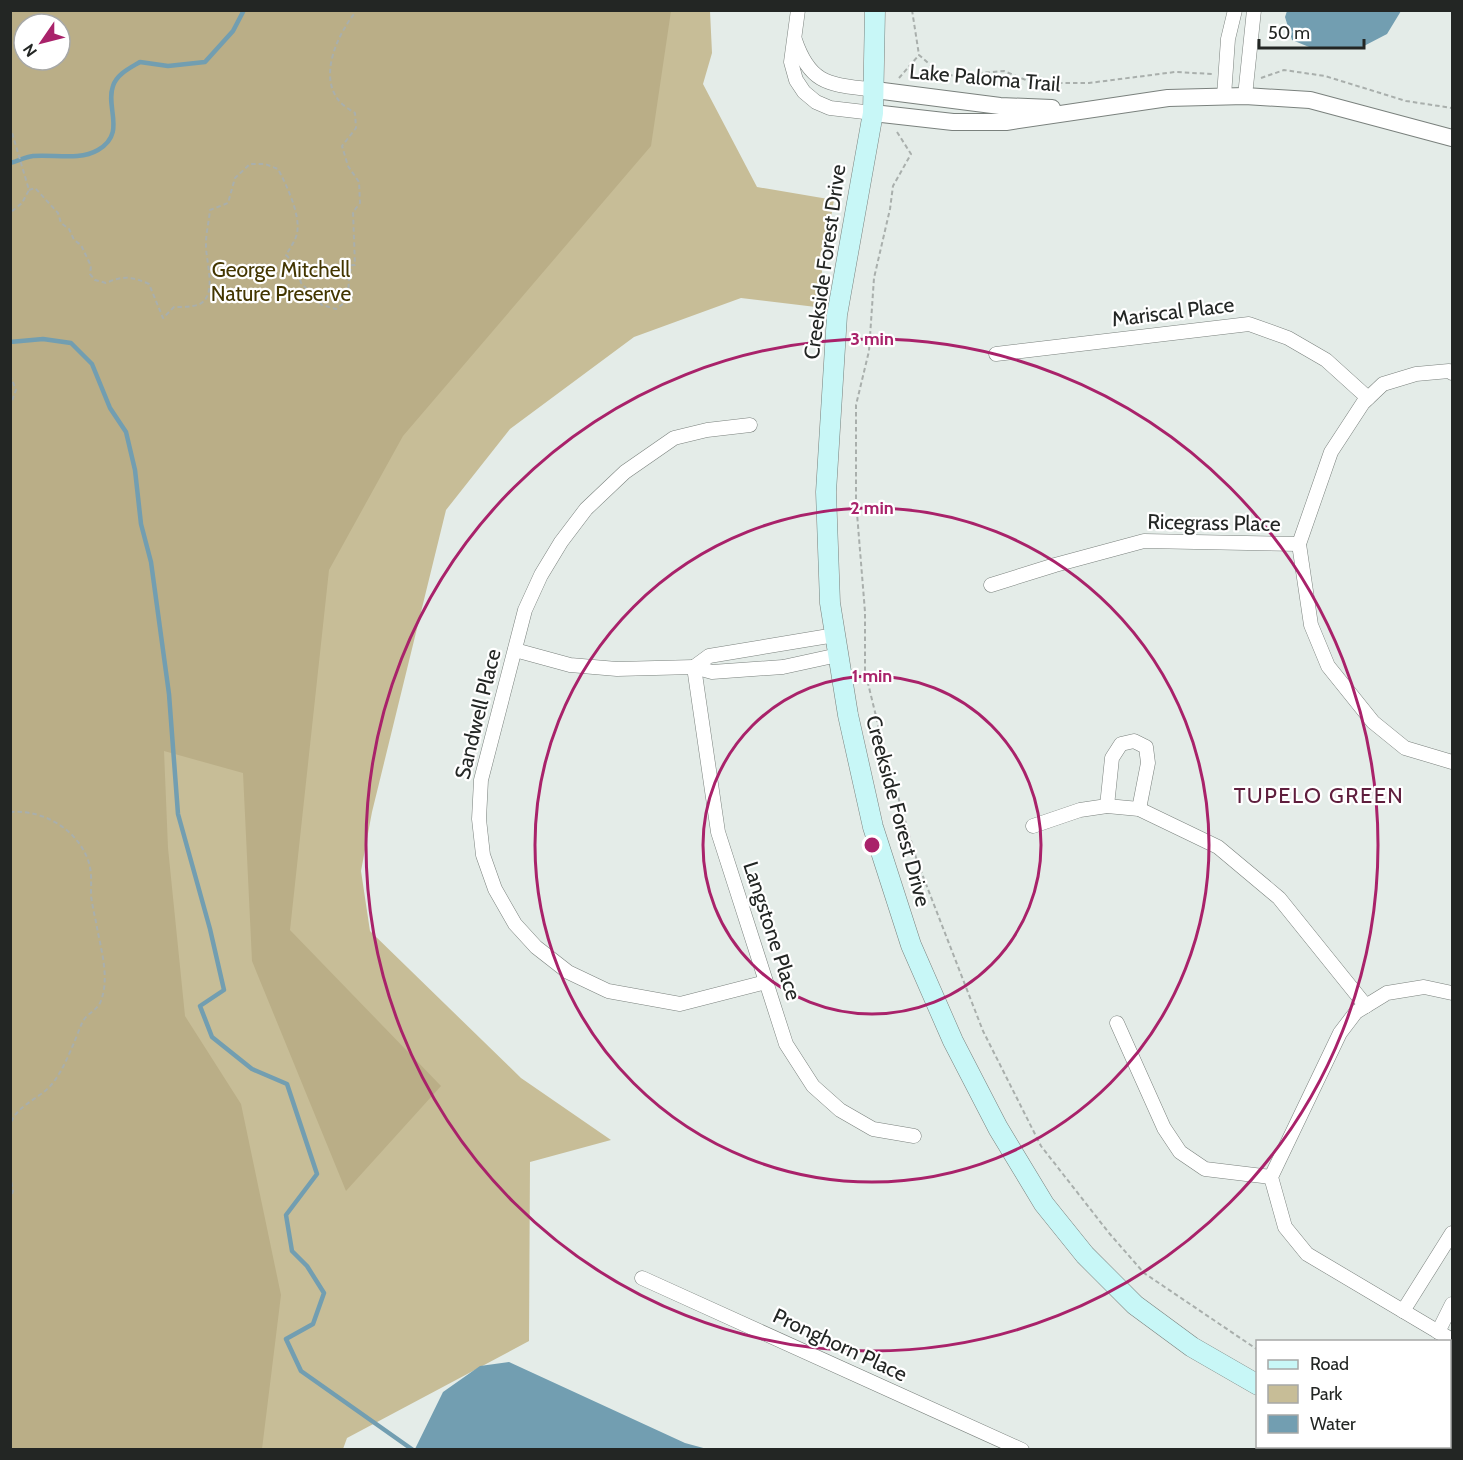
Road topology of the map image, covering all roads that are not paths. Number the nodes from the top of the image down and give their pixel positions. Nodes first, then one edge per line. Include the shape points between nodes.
1 (798, 10) edge
2 (875, 10) edge
3 (1235, 10) edge
4 (1254, 10) edge
5 (795, 40) junction
6 (875, 90) junction
7 (1224, 96) junction
8 (1245, 96) junction
9 (1092, 109) junction
10 (873, 113) junction
11 (1452, 138) edge
12 (996, 354) dead end
13 (1452, 373) edge
14 (1368, 398) junction
15 (750, 425) dead end
16 (1299, 544) junction
17 (991, 585) dead end
18 (835, 635) junction
19 (515, 650) junction
20 (838, 655) junction
21 (694, 667) junction
22 (1452, 762) edge
23 (1107, 806) junction
24 (1139, 809) junction
25 (1033, 826) dead end
26 (766, 982) junction
27 (1452, 993) edge
28 (1366, 1006) junction
29 (1117, 1023) dead end
30 (914, 1136) dead end
31 (1271, 1177) junction
32 (1452, 1233) edge
33 (642, 1278) dead end
34 (1452, 1304) edge
35 (1403, 1311) junction
36 (1438, 1332) junction
37 (1452, 1340) edge
38 (1256, 1384) edge
39 (1022, 1449) edge

1 - 5 street
2 - 6 main road, Creekside Forest Drive
3 - 7 street via 1228,39
4 - 8 street
5 - 6 street via 805,65 824,81
5 - 10 street via 791,62 804,92 830,108
6 - 9 street, Lake Paloma Trail via 1000,106
6 - 10 main road, Creekside Forest Drive
7 - 8 street, Lake Paloma Trail
7 - 9 street, Lake Paloma Trail via 1168,98
8 - 11 street, Lake Paloma Trail via 1310,100
9 - 10 street, Lake Paloma Trail via 1006,122 953,122
10 - 18 main road, Creekside Forest Drive via 837,315 831,396 826,492
12 - 14 street, Mariscal Place via 1249,324 1287,338 1326,360
13 - 14 street via 1416,374 1383,384
14 - 16 street via 1331,452
15 - 19 street, Sandwell Place via 674,438 625,472 586,509 541,575 525,610
16 - 17 street, Ricegrass Place via 1144,541
16 - 22 street via 1311,625 1328,666 1373,722 1405,748
18 - 20 main road, Creekside Forest Drive
18 - 21 street via 709,656
19 - 21 street via 570,665 617,669
19 - 26 street, Sandwell Place via 481,780 479,819 483,855 495,889 515,924 568,972 608,991 681,1004
20 - 21 street via 783,667 712,672
20 - 38 main road, Creekside Forest Drive via 873,827 911,945 953,1041 998,1128 1044,1204 1085,1255 1134,1305 1192,1347
21 - 26 street, Langstone Place via 718,832
23 - 24 street
23 - 24 street via 1112,758 1121,744 1134,741 1146,747 1148,763
23 - 25 street via 1080,810
24 - 28 street via 1218,847 1279,898
26 - 30 street, Langstone Place via 786,1044 813,1086 840,1110 873,1129
27 - 28 street via 1424,987 1387,993
28 - 31 street via 1356,1012 1340,1033
29 - 31 street via 1164,1128 1180,1152 1205,1169
31 - 35 street via 1285,1227 1307,1254
32 - 35 street
33 - 39 street, Pronghorn Place
34 - 36 street
35 - 36 street
36 - 37 street

